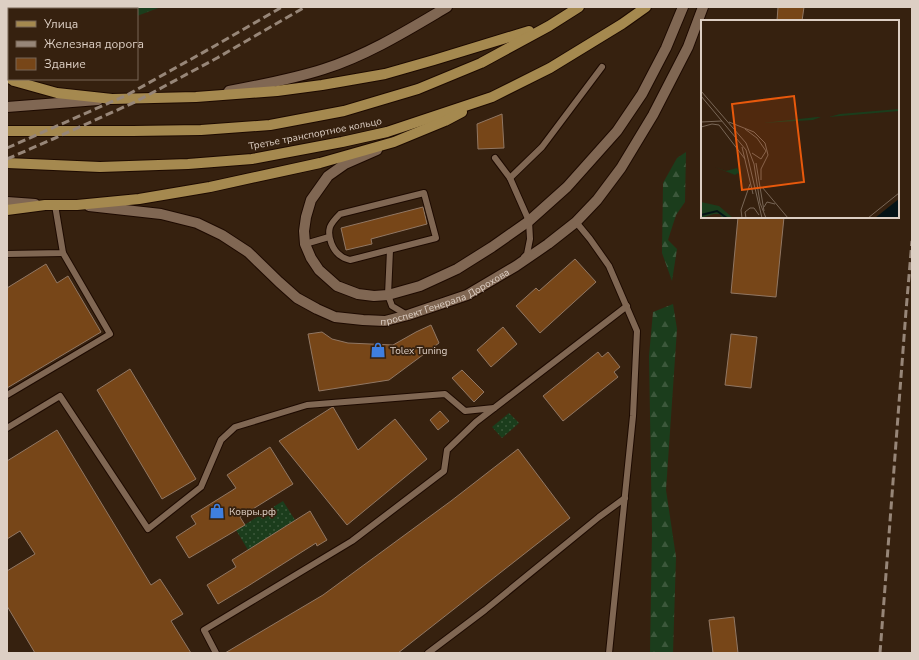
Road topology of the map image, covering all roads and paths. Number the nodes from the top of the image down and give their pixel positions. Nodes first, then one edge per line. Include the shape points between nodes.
1 (447, 7) edge
2 (579, 7) edge
3 (646, 7) edge
4 (683, 7) edge
5 (704, 7) edge
6 (549, 26) junction
7 (602, 67) dead end
8 (12, 80) edge
9 (196, 97) junction
10 (492, 97) junction
11 (112, 99) junction
12 (7, 107) edge
13 (7, 131) edge
14 (394, 142) junction
15 (495, 158) dead end
16 (7, 163) edge
17 (510, 178) junction
18 (7, 202) edge
19 (50, 205) junction
20 (77, 205) junction
21 (7, 210) edge
22 (529, 221) junction
23 (576, 222) junction
24 (329, 238) junction
25 (305, 244) junction
26 (390, 250) junction
27 (63, 253) junction
28 (7, 254) edge
29 (516, 266) junction
30 (388, 295) junction
31 (627, 306) junction
32 (408, 315) junction
33 (7, 395) edge
34 (494, 408) junction
35 (7, 428) edge
36 (625, 498) junction
37 (216, 653) edge
38 (428, 653) edge
39 (609, 653) edge

1 - 9 main road via 365,53 325,69 281,81
2 - 6 main road, Третье транспортное кольцо
3 - 10 main road, Третье транспортное кольцо via 550,68
4 - 22 main road, проспект Генерала Дорохова via 666,48 642,94 617,131 567,187
5 - 23 main road, проспект Генерала Дорохова via 688,47 653,115 621,168 597,200
6 - 9 main road via 385,74 277,91
6 - 13 main road, Третье транспортное кольцо via 482,63 418,89 344,111 270,125 201,130
7 - 17 lane via 542,147
8 - 11 main road via 57,93
9 - 11 main road
10 - 14 main road via 445,121
10 - 16 main road, Третье транспортное кольцо via 387,132 252,159 100,167
11 - 12 main road
14 - 20 main road via 320,163 210,187 139,199
14 - 25 main road, проспект Генерала Дорохова via 345,164 328,176 311,200 306,216
15 - 17 lane
17 - 22 lane
18 - 19 main road
19 - 20 main road
19 - 21 main road
19 - 27 lane
20 - 32 main road, проспект Генерала Дорохова via 161,214 197,223 248,252 298,298 335,316 385,321
22 - 29 lane via 530,239 527,254
22 - 30 main road, проспект Генерала Дорохова via 457,268 420,286
23 - 29 main road, проспект Генерала Дорохова
23 - 31 lane via 610,266
24 - 25 lane
24 - 26 lane via 334,249 350,260
24 - 26 lane via 333,221 340,214 424,193 436,238
25 - 30 main road, проспект Генерала Дорохова via 319,270 337,286 358,294
26 - 30 lane
27 - 28 lane
27 - 33 lane via 110,334
29 - 32 main road, проспект Генерала Дорохова via 467,295
30 - 32 lane via 392,306
31 - 34 lane
31 - 36 lane via 637,330 633,416
34 - 35 lane via 465,411 445,394 306,405 235,426 221,440 201,487 148,529 60,396
34 - 37 lane via 447,450 444,471 352,541 204,630
36 - 38 lane
36 - 39 lane

